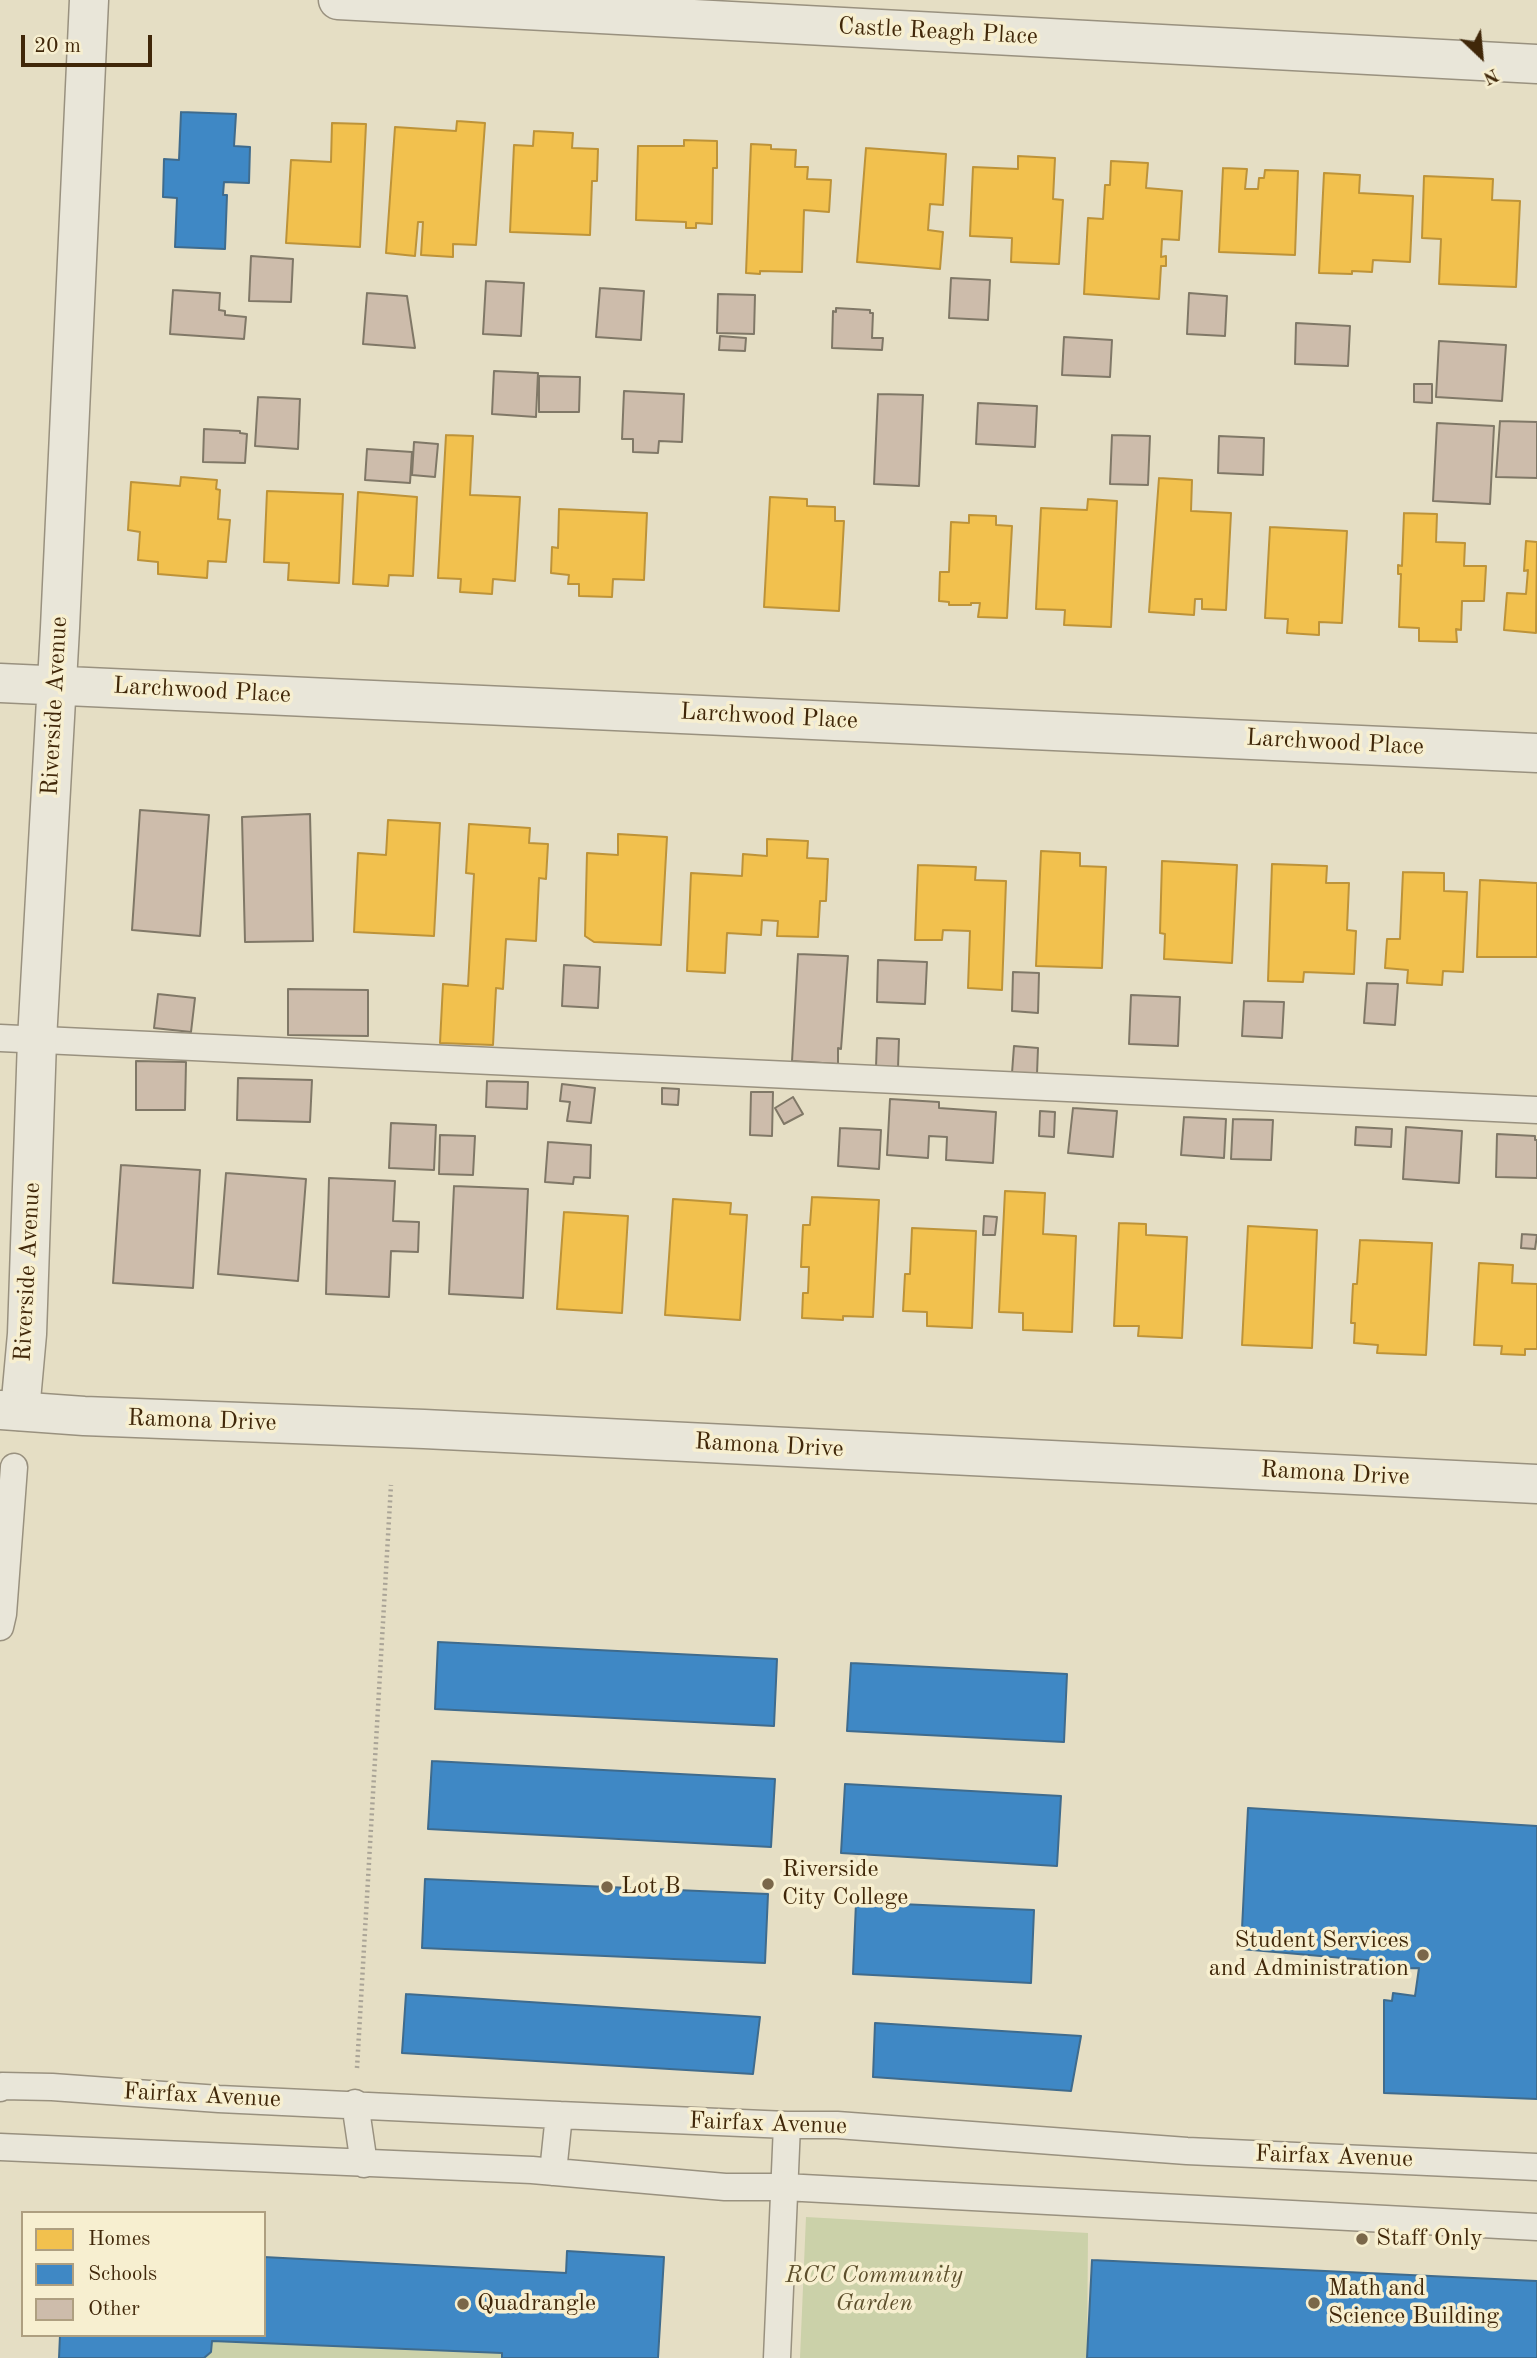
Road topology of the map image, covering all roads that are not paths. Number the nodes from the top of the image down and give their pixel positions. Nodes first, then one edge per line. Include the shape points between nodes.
1 (89, 0) edge
2 (338, 0) edge
3 (1537, 64) edge
4 (0, 683) edge
5 (56, 685) junction
6 (1537, 752) edge
7 (19, 1039) edge
8 (1537, 1110) edge
9 (10, 1410) edge
10 (14, 1467) dead end
11 (1537, 1484) edge
12 (0, 1627) edge
13 (0, 2088) edge
14 (355, 2104) junction
15 (559, 2115) junction
16 (787, 2125) junction
17 (0, 2147) edge
18 (364, 2164) junction
19 (1537, 2167) edge
20 (553, 2172) junction
21 (784, 2187) junction
22 (1537, 2227) edge
23 (777, 2358) edge

1 - 5 street, Riverside Avenue
2 - 3 street, Castle Reagh Place
4 - 5 street, Larchwood Place
5 - 6 street, Larchwood Place
5 - 7 street, Riverside Avenue
7 - 8 lane
7 - 9 street, Riverside Avenue via 27,1334
9 - 11 street, Ramona Drive
10 - 12 lane
13 - 14 lane, Fairfax Avenue
14 - 15 lane, Fairfax Avenue
14 - 18 lane
15 - 16 lane, Fairfax Avenue
15 - 20 lane
16 - 19 lane, Fairfax Avenue via 1187,2151
16 - 21 lane
17 - 18 lane
18 - 20 lane
20 - 21 lane via 725,2187
21 - 22 lane
21 - 23 lane

